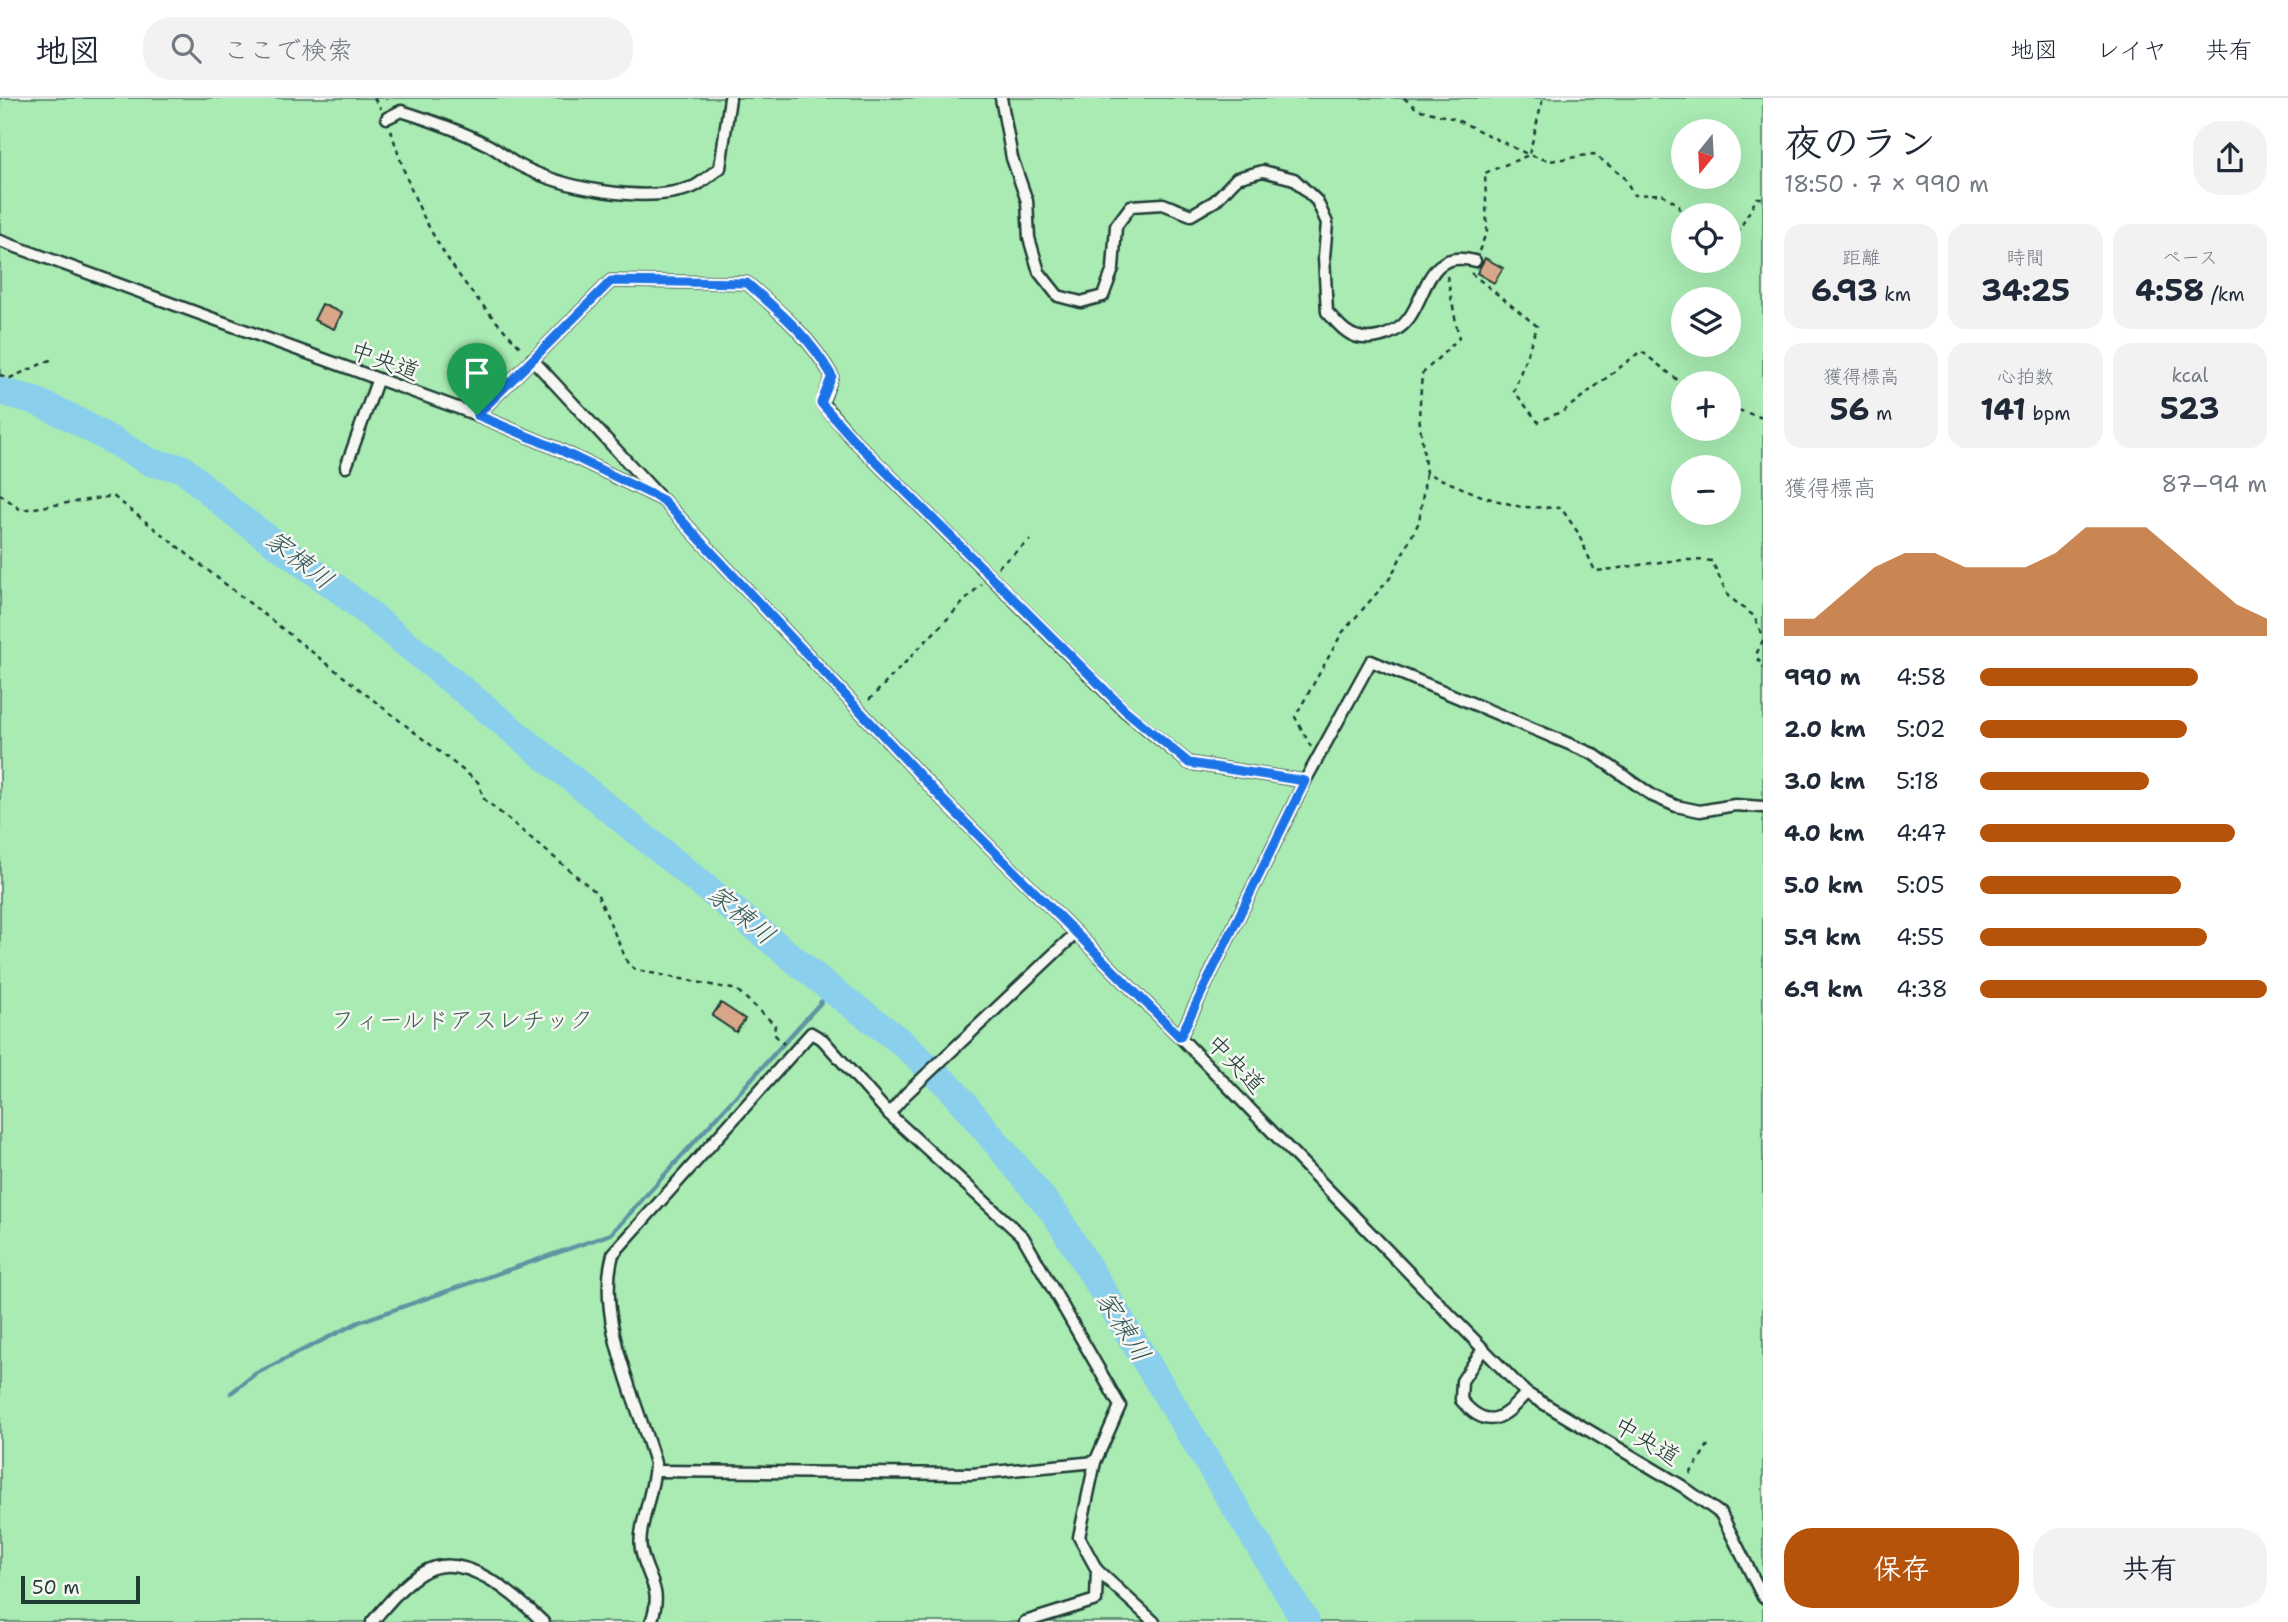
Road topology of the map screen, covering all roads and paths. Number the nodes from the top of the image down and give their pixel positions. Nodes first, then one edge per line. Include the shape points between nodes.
1 (374, 98) edge
2 (730, 98) edge
3 (1001, 98) edge
4 (1404, 98) edge
5 (1544, 98) edge
6 (387, 118) junction
7 (1529, 155) junction
8 (1763, 198) edge
9 (1676, 203) edge
10 (1741, 227) edge
11 (0, 240) edge
12 (1475, 261) junction
13 (1444, 263) junction
14 (55, 358) dead end
15 (532, 359) junction
16 (0, 375) edge
17 (1671, 375) edge
18 (377, 381) junction
19 (1741, 411) edge
20 (477, 415) junction
21 (1763, 418) edge
22 (346, 467) dead end
23 (1426, 473) junction
24 (0, 494) edge
25 (663, 500) junction
26 (1030, 540) dead end
27 (989, 576) junction
28 (1763, 639) edge
29 (1763, 668) edge
30 (858, 711) junction
31 (1318, 761) junction
32 (1305, 781) junction
33 (1763, 807) edge
34 (1075, 934) junction
35 (1180, 1037) junction
36 (793, 1053) junction
37 (889, 1114) junction
38 (1483, 1349) junction
39 (1526, 1393) junction
40 (1708, 1446) dead end
41 (1094, 1462) junction
42 (655, 1471) junction
43 (1682, 1486) junction
44 (1097, 1570) junction
45 (1763, 1597) edge
46 (372, 1622) edge
47 (542, 1622) edge
48 (651, 1622) edge
49 (1025, 1622) edge
50 (1154, 1622) edge

1 - 6 path
2 - 6 lane via 720,168 694,186 658,194 609,194 518,165 488,145 428,120 401,111
3 - 13 lane via 1012,158 1027,201 1029,238 1039,272 1058,296 1081,302 1103,296 1113,269 1116,226 1131,206 1163,204 1191,215 1215,201 1237,178 1263,171 1294,179 1317,201 1327,223 1327,312 1348,334 1374,338 1392,334 1409,318 1429,276
4 - 7 path via 1417,109 1455,119
5 - 7 path
6 - 15 path via 406,183 425,224 478,303
7 - 9 path via 1550,162 1594,154 1623,177 1634,195 1662,194
7 - 12 path via 1485,173 1487,231
8 - 10 path via 1757,198
11 - 18 lane, 中央道
12 - 13 lane via 1460,257
12 - 17 path via 1471,275 1537,326 1514,391 1538,422 1565,411 1641,351
13 - 23 path via 1459,338 1422,374 1419,416
14 - 16 path via 10,378
15 - 20 lane
15 - 25 lane
15 - 27 lane via 611,281 747,283 802,331 824,362 832,376 821,403
18 - 20 lane, 中央道
18 - 22 lane
19 - 21 path
20 - 25 lane, 中央道
23 - 28 path via 1521,507 1561,508 1595,571 1645,562 1712,561 1728,596 1754,616
23 - 31 path via 1419,522 1390,578 1342,633 1295,717
24 - 36 path via 21,510 113,496 478,782 484,799 597,893 628,964 636,970 737,990 775,1025 774,1034
25 - 30 lane, 中央道
26 - 27 path
27 - 30 path
27 - 32 lane via 1125,710 1189,763
28 - 29 path via 1756,655
30 - 34 lane, 中央道
31 - 32 lane
31 - 33 lane via 1371,661 1593,754 1653,796 1676,806 1700,810
32 - 35 lane
34 - 35 lane, 中央道
34 - 37 lane
35 - 38 lane, 中央道
36 - 37 lane via 811,1033 823,1040
36 - 42 lane via 613,1254 608,1303
37 - 41 lane via 1023,1237 1120,1406
38 - 39 lane, 中央道
38 - 39 lane via 1462,1381 1461,1400 1474,1416 1492,1420 1510,1412
39 - 43 lane, 中央道
40 - 43 path
41 - 42 lane via 972,1474
41 - 44 lane via 1079,1536
42 - 48 lane via 640,1548 655,1586 657,1601
43 - 45 lane, 中央道 via 1721,1514
44 - 49 lane via 1096,1600
44 - 50 lane
46 - 47 lane via 407,1583 435,1566 483,1576 528,1606

